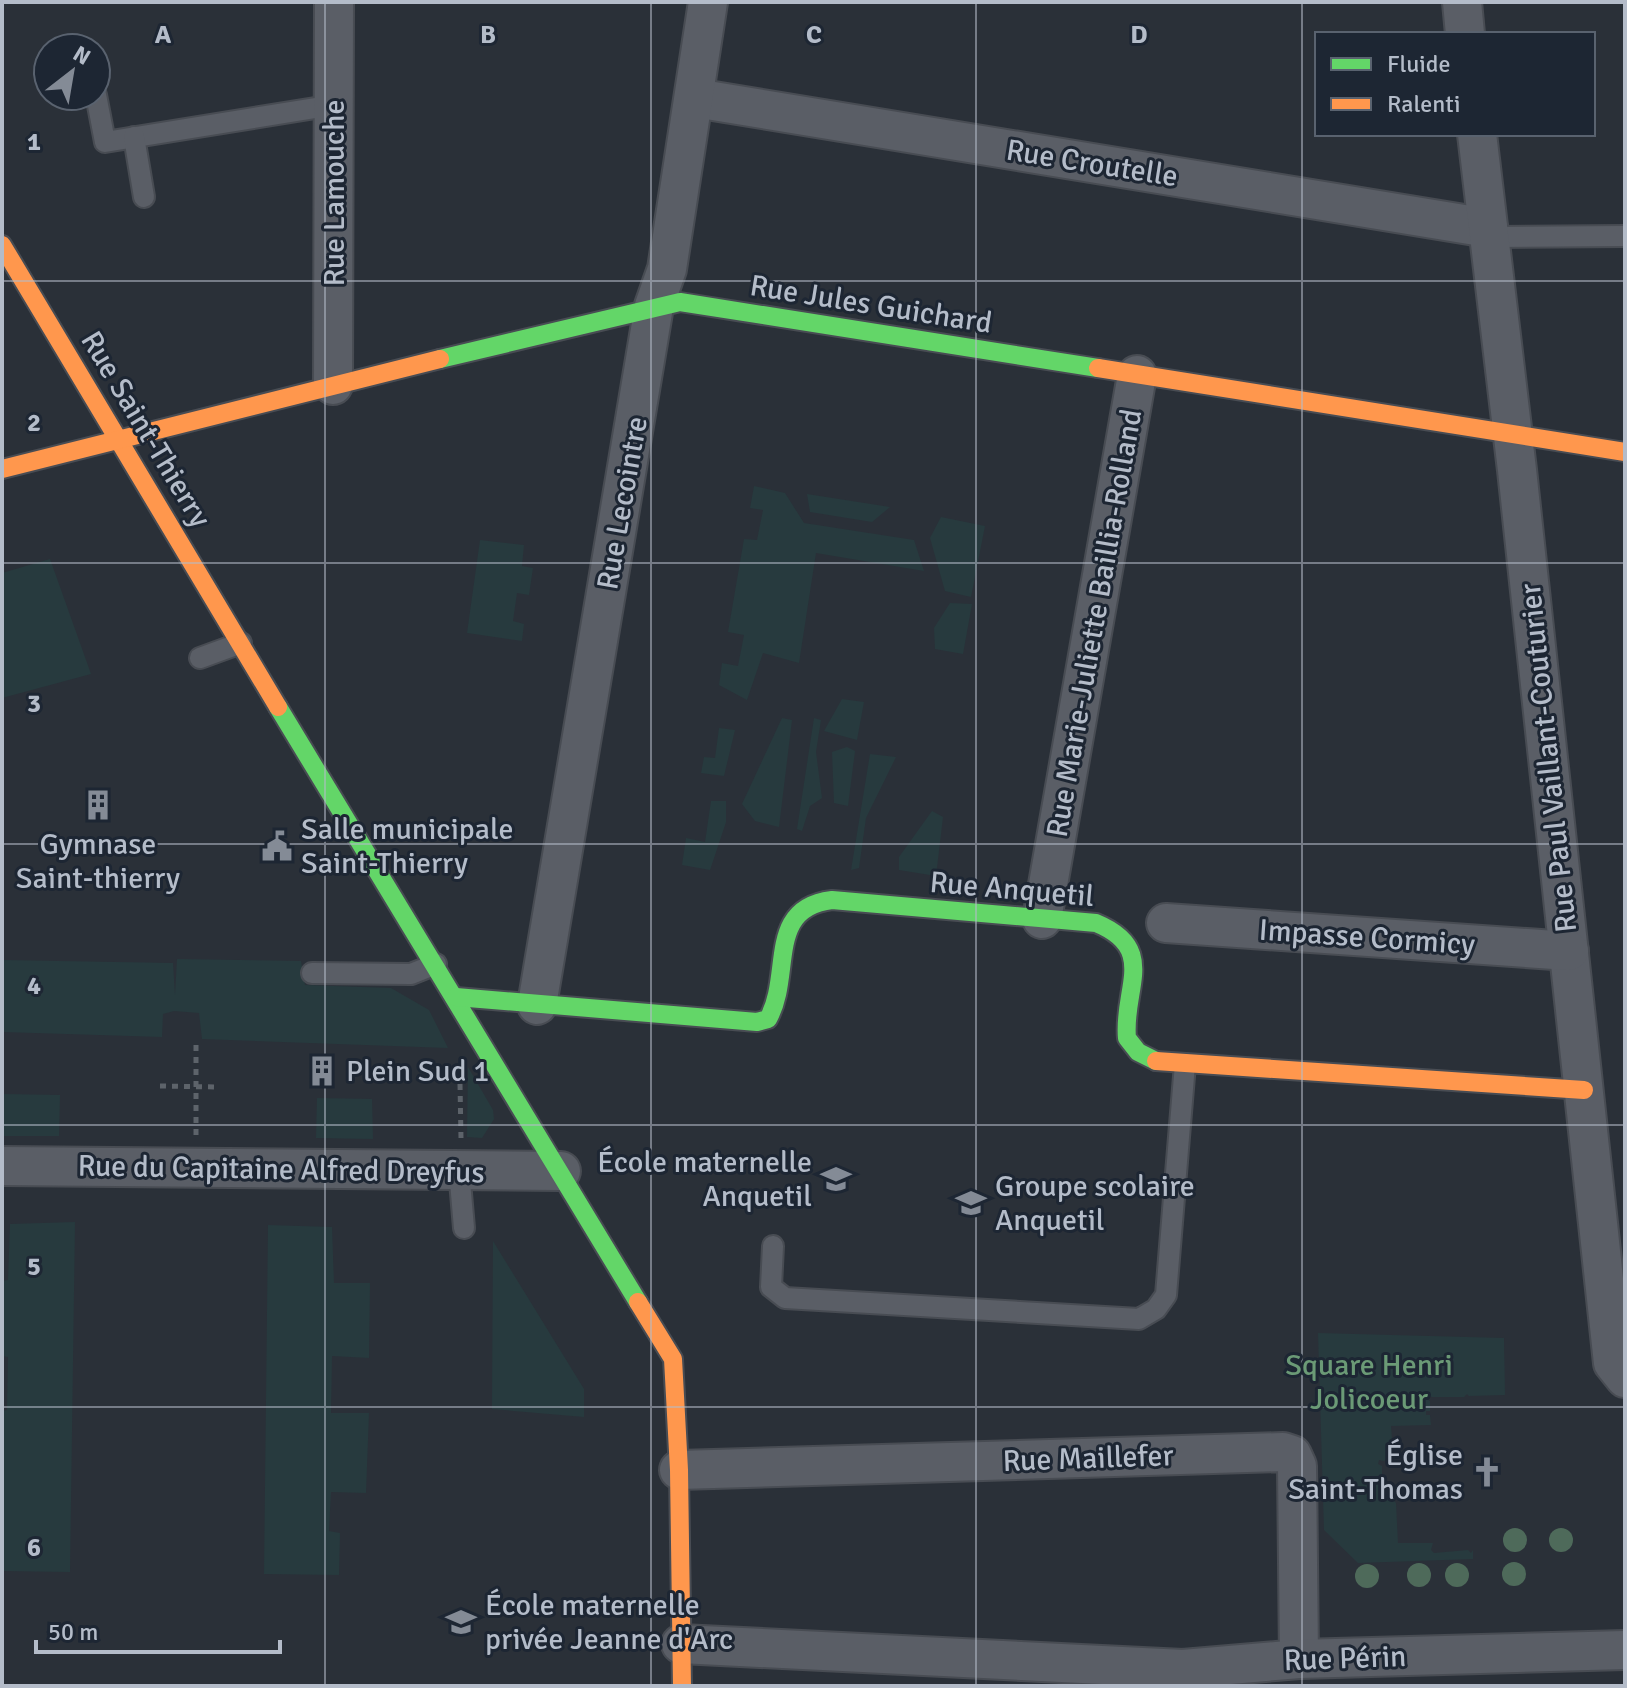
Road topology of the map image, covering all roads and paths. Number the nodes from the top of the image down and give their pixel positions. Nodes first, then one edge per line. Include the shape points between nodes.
1 (334, 2) edge
2 (708, 2) edge
3 (1462, 2) edge
4 (1465, 32) edge
5 (695, 98) junction
6 (334, 105) junction
7 (99, 112) edge
8 (1477, 136) edge
9 (134, 137) junction
10 (144, 197) dead end
11 (1489, 232) junction
12 (1625, 236) edge
13 (2, 245) edge
14 (654, 306) junction
15 (1137, 375) junction
16 (333, 385) junction
17 (1513, 434) junction
18 (117, 441) junction
19 (1625, 452) edge
20 (2, 469) edge
21 (241, 643) junction
22 (200, 658) dead end
23 (391, 844) dead end
24 (368, 852) junction
25 (1042, 919) junction
26 (1166, 923) dead end
27 (1569, 951) junction
28 (436, 964) junction
29 (312, 973) dead end
30 (456, 997) junction
31 (537, 1005) junction
32 (196, 1039) dead end
33 (1185, 1064) junction
34 (160, 1086) dead end
35 (195, 1086) junction
36 (217, 1087) dead end
37 (1584, 1090) junction
38 (2, 1166) edge
39 (193, 1168) junction
40 (459, 1170) junction
41 (561, 1171) junction
42 (464, 1228) dead end
43 (773, 1246) dead end
44 (1625, 1378) edge
45 (679, 1470) junction
46 (681, 1644) junction
47 (1625, 1650) edge
48 (1299, 1659) junction
49 (682, 1686) edge

1 - 6 street, Rue Lamouche
2 - 5 street, Rue Lecointre
3 - 4 street
5 - 11 street, Rue Croutelle
5 - 14 street, Rue Lecointre via 667,269
6 - 9 lane
6 - 16 street, Rue Lamouche
7 - 9 lane via 105,142
8 - 11 street, Rue Paul Vaillant-Couturier
9 - 10 lane
11 - 12 lane
11 - 17 street, Rue Paul Vaillant-Couturier
13 - 18 street, Rue Saint-Thierry
14 - 15 street, Rue Jules Guichard via 680,302
14 - 16 street, Rue Jules Guichard
14 - 31 street, Rue Lecointre
15 - 17 street, Rue Jules Guichard
15 - 25 street, Rue Marie-Juliette Baillia-Rolland
16 - 18 street, Rue Jules Guichard
17 - 19 street, Rue Jules Guichard
17 - 27 street, Rue Paul Vaillant-Couturier
18 - 20 street, Rue Jules Guichard
18 - 21 street, Rue Saint-Thierry
21 - 22 lane
21 - 24 street, Rue Saint-Thierry
23 - 24 lane
24 - 28 street, Rue Saint-Thierry
25 - 31 street, Rue Anquetil via 832,900 811,903 786,935 779,1000 768,1019
25 - 33 street, Rue Anquetil via 1096,923 1124,936 1133,964 1126,1037 1135,1052 1151,1061
26 - 27 street, Impasse Cormicy
27 - 37 street, Rue Paul Vaillant-Couturier
28 - 29 lane via 411,974
28 - 30 street, Rue Saint-Thierry
30 - 31 street, Rue Anquetil
30 - 41 street, Rue Saint-Thierry
32 - 35 path
33 - 37 street, Rue Anquetil
33 - 43 lane via 1166,1295 1139,1319 785,1298 771,1287
34 - 35 path
35 - 36 path
35 - 39 path
37 - 44 street, Rue Paul Vaillant-Couturier via 1613,1363
38 - 39 street, Rue du Capitaine Alfred Dreyfus
39 - 40 street, Rue du Capitaine Alfred Dreyfus
40 - 41 street, Rue du Capitaine Alfred Dreyfus
40 - 42 lane
41 - 45 street, Rue Saint-Thierry via 673,1359
45 - 46 street, Rue Saint-Thierry
45 - 48 street, Rue Maillefer via 1283,1452 1292,1455 1297,1466
46 - 48 street, Rue Périn via 1183,1669
46 - 49 street, Rue Saint-Thierry
47 - 48 street, Rue Périn

